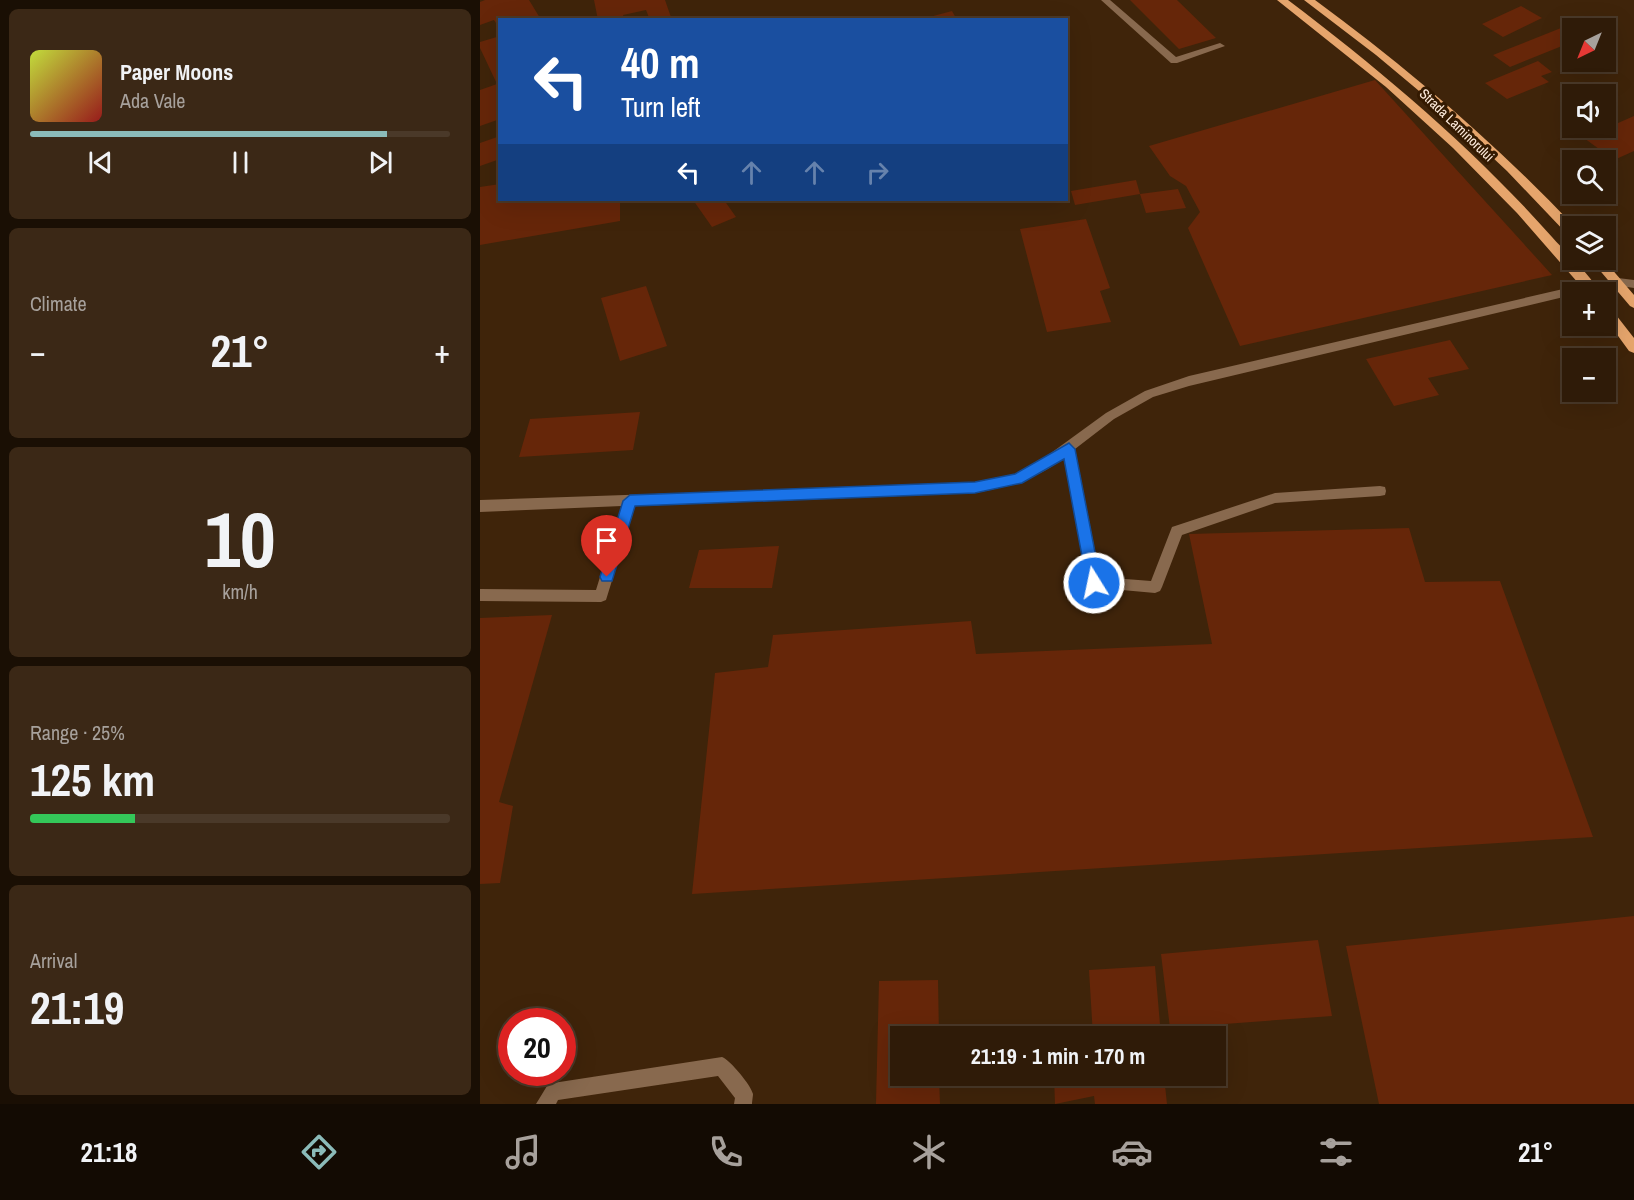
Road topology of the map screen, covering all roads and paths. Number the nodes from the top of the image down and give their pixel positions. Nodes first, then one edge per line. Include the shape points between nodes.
1 (1105, 0) edge
2 (1282, 0) edge
3 (1309, 0) edge
4 (1220, 46) dead end
5 (1562, 222) edge
6 (1607, 270) edge
7 (1584, 282) edge
8 (1618, 282) junction
9 (1634, 284) edge
10 (1562, 297) edge
11 (1634, 303) edge
12 (1616, 324) edge
13 (1634, 348) edge
14 (1069, 449) junction
15 (1380, 491) dead end
16 (630, 501) junction
17 (480, 506) edge
18 (480, 595) edge
19 (545, 1104) edge
20 (743, 1104) edge

1 - 4 lane via 1174,61
2 - 7 main road, Strada Laminorului via 1386,80 1460,146
3 - 5 main road, Strada Laminorului via 1441,102
6 - 8 main road
8 - 9 lane
8 - 11 main road
10 - 14 lane via 1189,381 1149,394 1110,416
12 - 13 main road
14 - 15 lane via 1094,583 1155,587 1177,531 1275,498
14 - 16 lane via 1017,479 975,488
16 - 17 lane
16 - 18 lane via 602,596
19 - 20 lane via 553,1092 722,1066 744,1095

